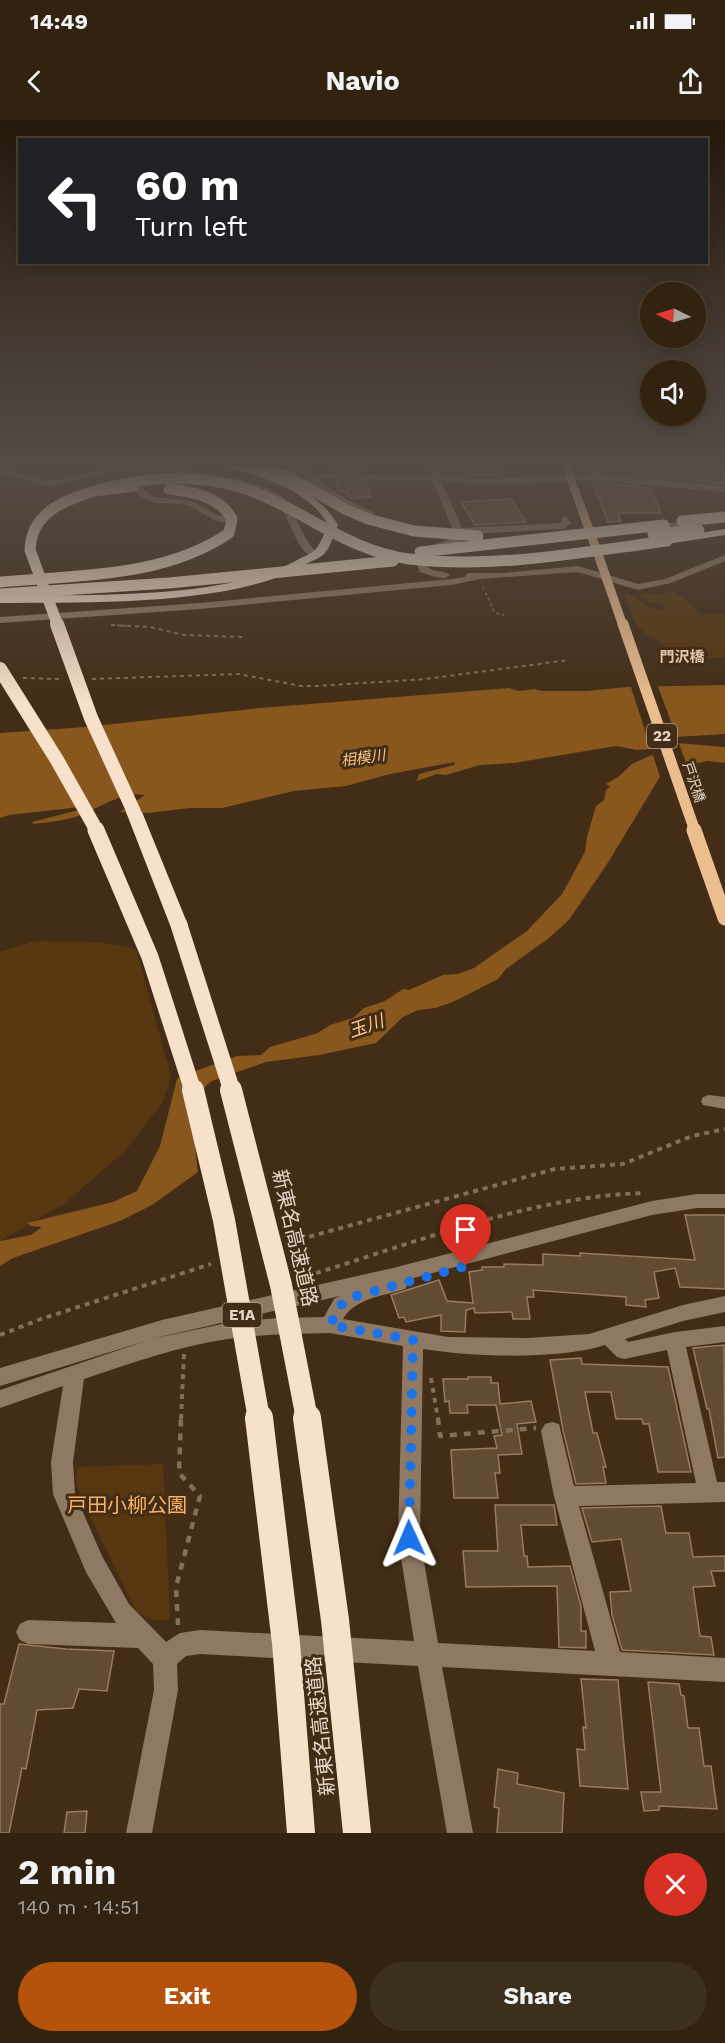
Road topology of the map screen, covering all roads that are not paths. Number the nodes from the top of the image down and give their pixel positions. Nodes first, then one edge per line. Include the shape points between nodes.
1 (30, 543) edge
2 (215, 543) edge
3 (303, 543) edge
4 (328, 543) edge
5 (348, 543) edge
6 (450, 543) edge
7 (517, 543) edge
8 (544, 543) edge
9 (594, 543) edge
10 (640, 543) edge
11 (316, 556) junction
12 (725, 558) edge
13 (478, 577) junction
14 (0, 584) edge
15 (0, 594) edge
16 (0, 599) edge
17 (0, 620) edge
18 (0, 669) edge
19 (725, 918) edge
20 (725, 1201) edge
21 (570, 1231) junction
22 (725, 1304) edge
23 (330, 1325) junction
24 (725, 1334) edge
25 (610, 1336) junction
26 (413, 1340) junction
27 (675, 1340) junction
28 (75, 1374) junction
29 (0, 1377) edge
30 (0, 1399) edge
31 (552, 1431) road end
32 (717, 1492) edge
33 (566, 1496) junction
34 (28, 1632) dead end
35 (143, 1636) junction
36 (428, 1654) junction
37 (165, 1659) junction
38 (611, 1664) junction
39 (725, 1670) edge
40 (139, 1833) edge
41 (301, 1833) edge
42 (357, 1833) edge
43 (460, 1833) edge

1 - 42 highway, 新東名高速道路 / E1A, bridge via 91,718 179,925 223,1056 249,1150 304,1407 327,1559
2 - 14 highway, bridge via 174,559
3 - 11 street
4 - 11 highway
5 - 10 highway, bridge via 400,558 444,562 514,559
6 - 13 street via 424,552 419,557 420,566 428,573
7 - 14 highway, bridge via 275,566
8 - 15 highway, bridge via 276,573
9 - 19 main road, 戸沢橋 / 22, bridge
11 - 16 highway, bridge via 268,579 224,588
12 - 13 street via 668,581 638,587 578,569
13 - 17 street via 188,608
18 - 41 highway, 新東名高速道路 / E1A, bridge via 90,818 152,959 182,1046 208,1143 233,1259 279,1561
20 - 21 street via 652,1208
21 - 23 street via 511,1254 353,1297 341,1305
21 - 29 street via 162,1328
22 - 25 street
23 - 26 street
23 - 28 street via 227,1331 150,1348
24 - 27 street
25 - 26 street via 589,1342 528,1346 448,1345
25 - 27 street via 624,1351
26 - 36 street via 409,1538
27 - 32 street
28 - 30 street
28 - 35 street via 62,1462 64,1494 115,1602
31 - 33 street
32 - 33 street
33 - 38 street
34 - 35 street
35 - 37 street
36 - 37 street via 200,1642 180,1645
36 - 38 street
36 - 43 street
37 - 40 street via 166,1690
38 - 39 street

